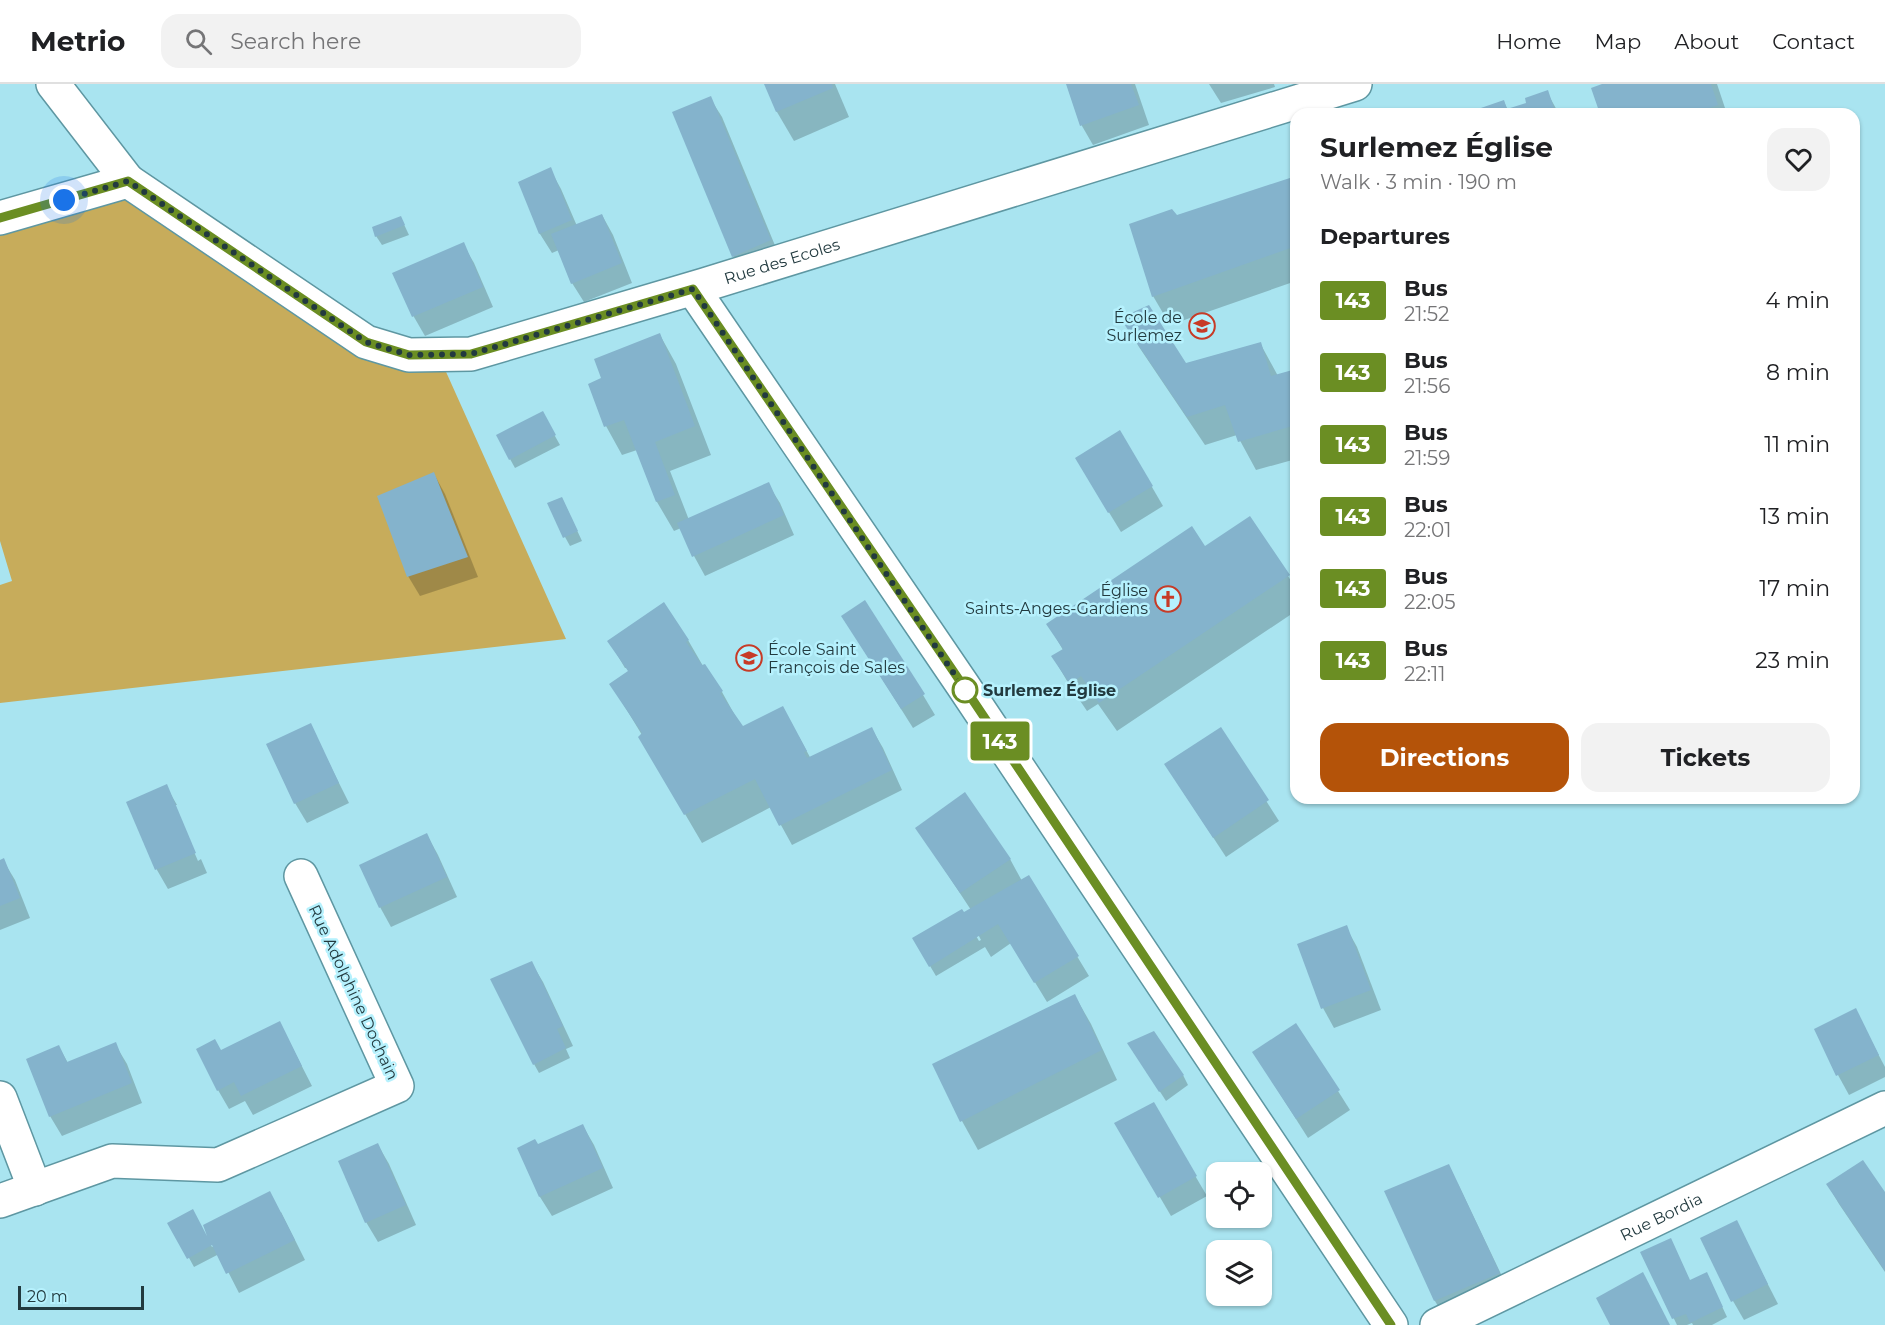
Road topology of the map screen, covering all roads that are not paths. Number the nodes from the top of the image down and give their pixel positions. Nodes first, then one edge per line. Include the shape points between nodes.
1 (53, 84) edge
2 (1355, 84) edge
3 (128, 181) junction
4 (0, 218) edge
5 (693, 289) junction
6 (301, 876) dead end
7 (0, 1098) edge
8 (1885, 1108) edge
9 (35, 1189) junction
10 (0, 1201) edge
11 (1391, 1325) edge
12 (1437, 1325) edge

1 - 3 street, Rue des Ecoles
2 - 5 street, Rue des Ecoles
3 - 4 street
3 - 5 street, Rue des Ecoles via 366,342 409,355 471,354
5 - 11 street
6 - 9 street, Rue Adolphine Dochain via 397,1086 218,1165 112,1161
7 - 9 street
8 - 12 street, Rue Bordia
9 - 10 street, Rue Adolphine Dochain

